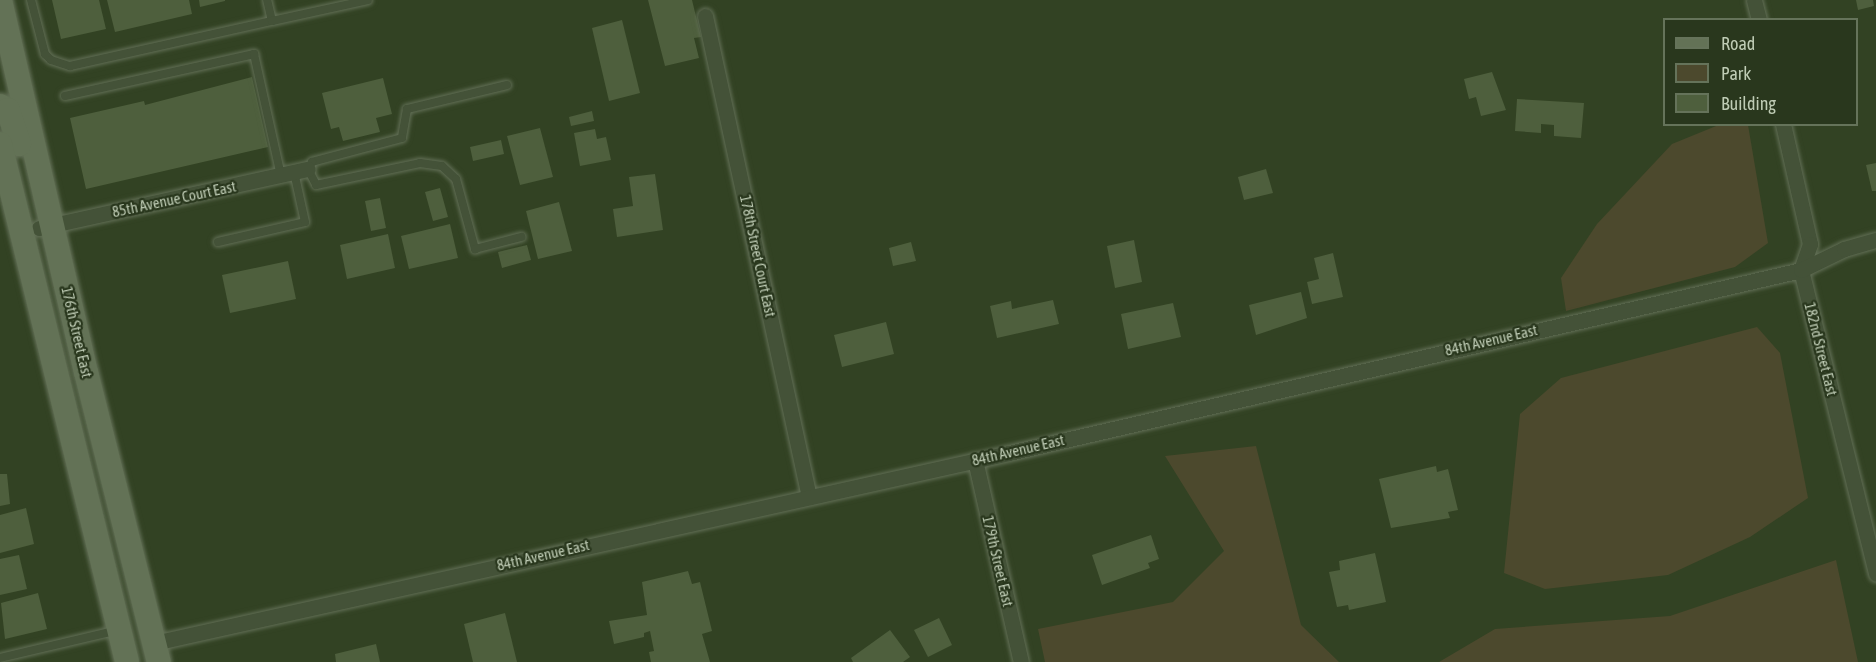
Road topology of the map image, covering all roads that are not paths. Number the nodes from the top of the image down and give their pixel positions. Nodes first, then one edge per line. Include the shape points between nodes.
1 (0, 0) edge
2 (31, 0) edge
3 (267, 0) edge
4 (368, 0) edge
5 (1754, 1) edge
6 (705, 16) dead end
7 (1758, 18) edge
8 (272, 21) junction
9 (507, 85) dead end
10 (65, 96) dead end
11 (0, 106) edge
12 (1783, 126) edge
13 (0, 144) edge
14 (294, 172) junction
15 (46, 226) junction
16 (522, 237) dead end
17 (1876, 240) edge
18 (218, 242) dead end
19 (1801, 270) junction
20 (975, 460) junction
21 (809, 497) junction
22 (1876, 574) edge
23 (119, 630) junction
24 (157, 652) edge
25 (0, 658) edge
26 (127, 662) edge
27 (1021, 662) edge

1 - 15 main road, 176th Street East
2 - 8 lane via 45,54 70,66
3 - 8 lane
4 - 8 lane
5 - 7 street
6 - 21 street, 178th Street Court East
9 - 14 lane via 407,109 402,138 312,162
10 - 14 lane via 254,54
11 - 15 main road via 8,110
12 - 19 street via 1810,244
13 - 23 main road, 176th Street East
14 - 15 street, 85th Avenue Court East
14 - 16 lane via 316,185 420,163 442,166 456,179 475,249
14 - 18 lane via 306,222
15 - 24 main road, 176th Street East
17 - 19 street, 84th Avenue East via 1844,249
19 - 20 street, 84th Avenue East
19 - 22 street, 182nd Street East
20 - 21 street, 84th Avenue East
20 - 27 street, 179th Street East
21 - 24 street, 84th Avenue East
23 - 25 lane
23 - 26 main road, 176th Street East

